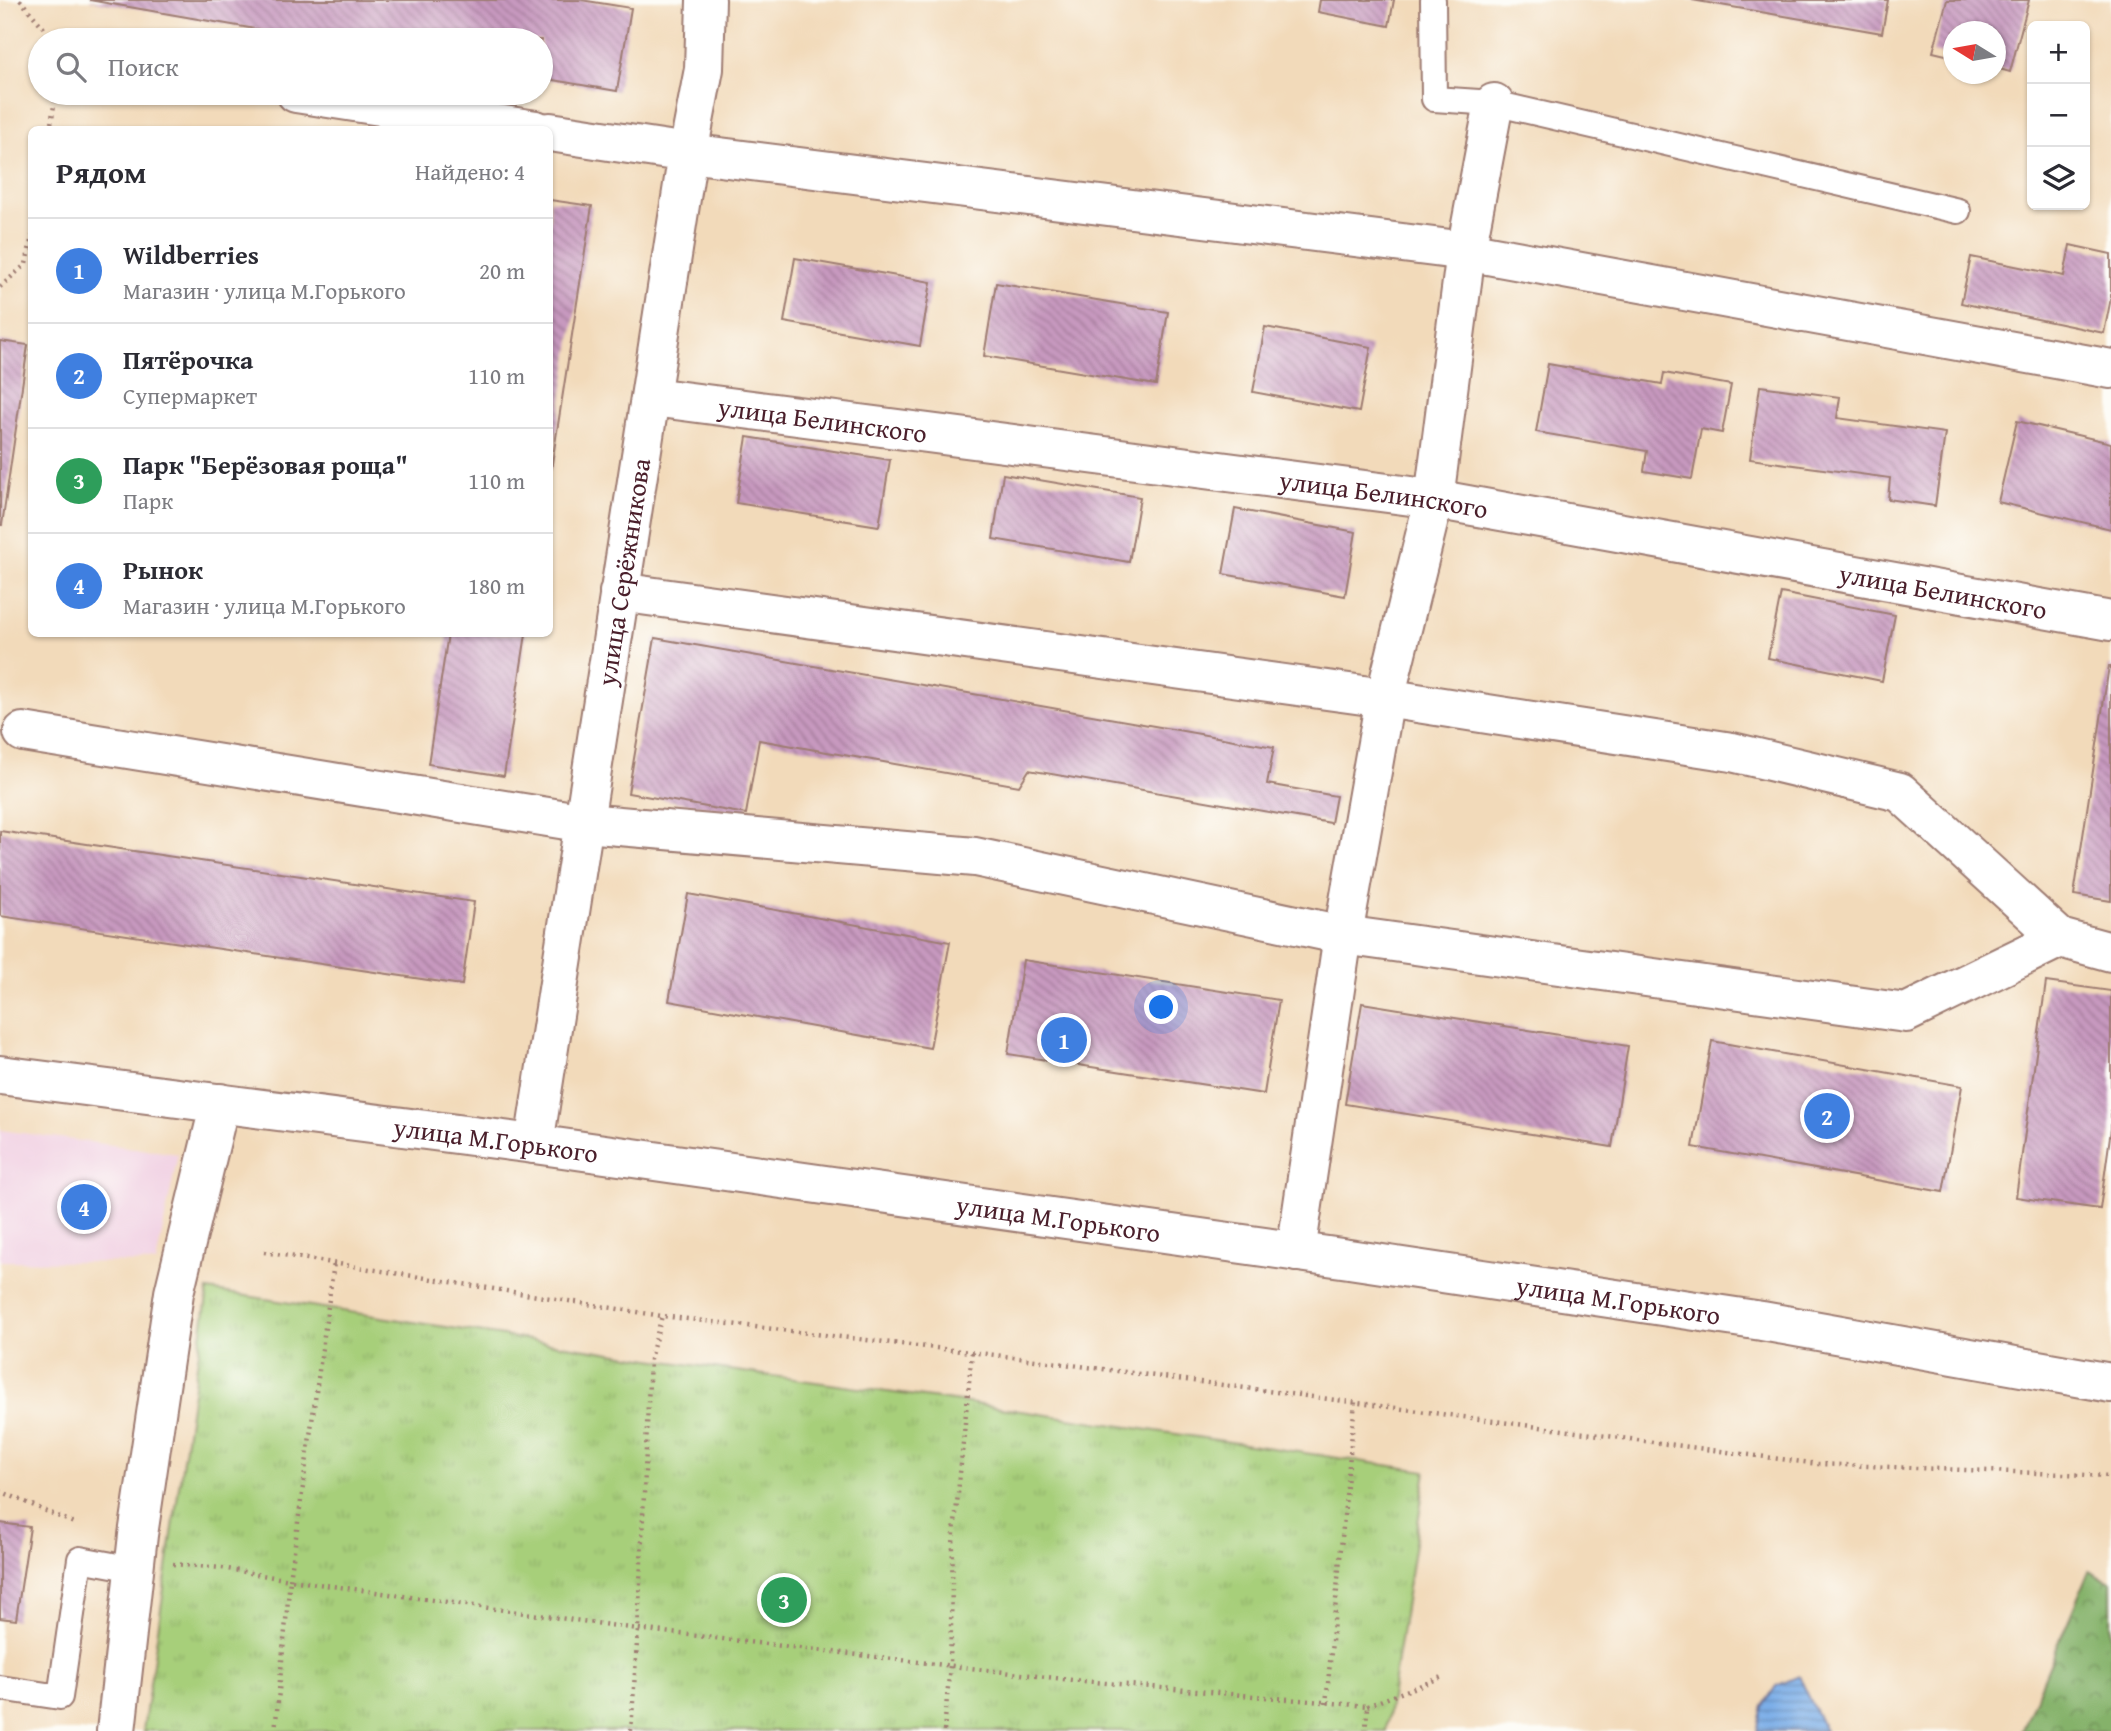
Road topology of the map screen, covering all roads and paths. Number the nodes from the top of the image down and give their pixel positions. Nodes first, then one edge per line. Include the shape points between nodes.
1 (20, 0) edge
2 (706, 0) edge
3 (1433, 0) edge
4 (43, 28) edge
5 (1494, 103) junction
6 (54, 105) edge
7 (374, 105) edge
8 (51, 126) edge
9 (510, 126) edge
10 (553, 132) edge
11 (688, 153) junction
12 (1958, 211) dead end
13 (1466, 251) junction
14 (28, 255) edge
15 (0, 287) edge
16 (2111, 369) edge
17 (652, 397) junction
18 (1434, 499) junction
19 (619, 592) junction
20 (2111, 621) edge
21 (1385, 698) junction
22 (23, 732) dead end
23 (585, 823) junction
24 (1343, 935) junction
25 (2060, 938) junction
26 (2111, 952) edge
27 (0, 1075) edge
28 (220, 1103) junction
29 (534, 1144) junction
30 (264, 1252) dead end
31 (1296, 1252) junction
32 (334, 1263) junction
33 (662, 1316) junction
34 (972, 1352) junction
35 (2111, 1382) edge
36 (1355, 1402) junction
37 (2111, 1476) edge
38 (134, 1569) junction
39 (290, 1580) junction
40 (638, 1629) junction
41 (950, 1665) junction
42 (1445, 1676) dead end
43 (0, 1688) edge
44 (1326, 1704) junction
45 (1367, 1706) junction
46 (116, 1731) edge
47 (275, 1731) edge
48 (631, 1731) edge
49 (944, 1731) edge
50 (1366, 1731) edge

1 - 4 path
2 - 11 street, улица Серёжникова via 704,69
3 - 5 lane via 1434,99
5 - 12 lane
5 - 13 street
6 - 8 path
7 - 9 street
10 - 11 street
11 - 13 street
11 - 17 street, улица Серёжникова
13 - 16 street
13 - 18 street
14 - 15 path via 26,264
17 - 18 street, улица Белинского
17 - 19 street, улица Серёжникова
18 - 20 street, улица Белинского
18 - 21 street
19 - 21 street
19 - 23 street, улица Серёжникова
21 - 24 street
21 - 25 street via 1732,752 1900,792
22 - 23 street
23 - 24 street via 975,857
23 - 29 street, улица Серёжникова
24 - 25 street via 1906,1013
24 - 31 street
25 - 26 street
27 - 28 street, улица М.Горького
28 - 29 street, улица М.Горького
28 - 38 street via 174,1293
29 - 31 street, улица М.Горького
30 - 32 path
31 - 35 street, улица М.Горького via 1762,1321
32 - 33 path
32 - 39 path
33 - 34 path
33 - 40 path via 650,1360
34 - 36 path
34 - 41 path via 953,1544
36 - 37 path via 1818,1464
36 - 44 path
38 - 43 lane via 80,1559 60,1697
38 - 46 street
39 - 40 path
39 - 47 path
40 - 41 path
40 - 48 path
41 - 44 path
41 - 49 path
42 - 45 path
44 - 45 path
45 - 50 path

